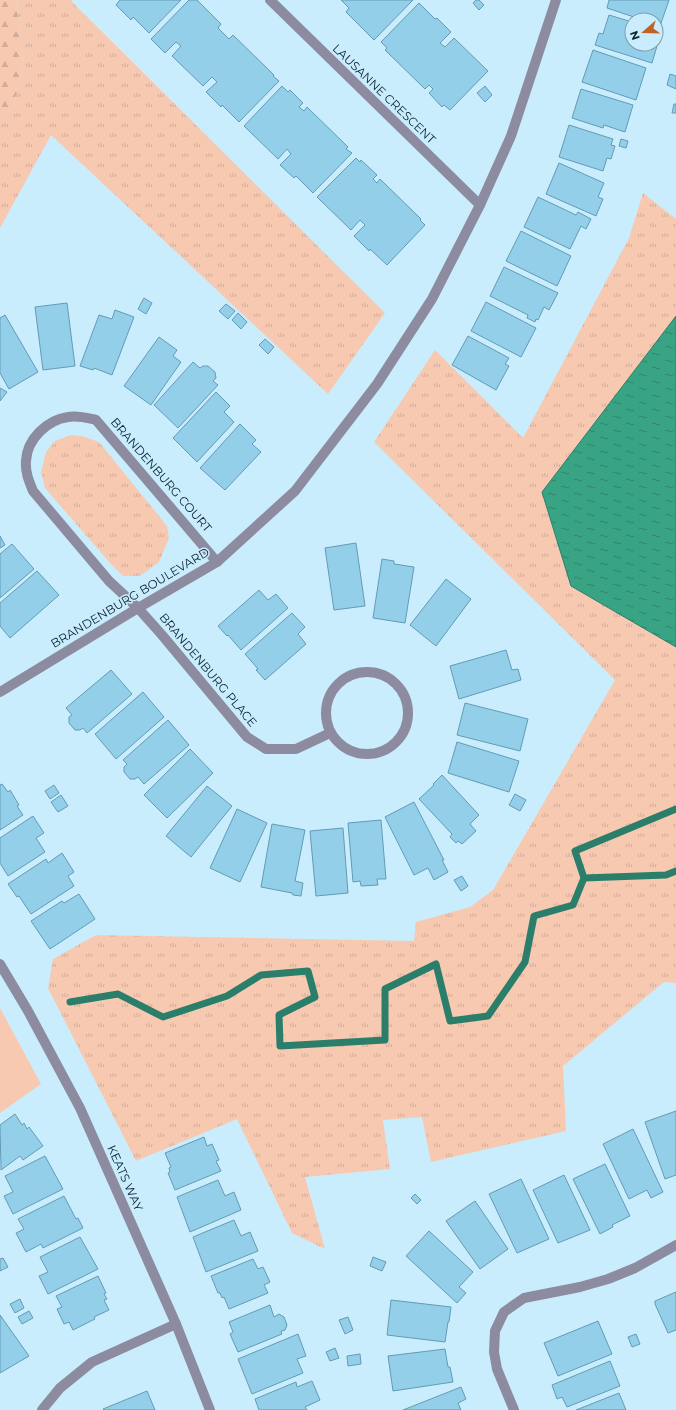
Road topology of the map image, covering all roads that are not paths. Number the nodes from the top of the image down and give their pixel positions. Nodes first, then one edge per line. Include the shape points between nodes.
1 (270, 0) edge
2 (556, 0) edge
3 (480, 205) junction
4 (217, 562) junction
5 (138, 608) junction
6 (0, 692) edge
7 (330, 733) junction
8 (0, 964) edge
9 (676, 1245) edge
10 (176, 1324) junction
11 (42, 1410) edge
12 (210, 1410) edge
13 (514, 1410) edge

1 - 3 street, LAUSANNE CRESCENT
2 - 3 street, BRANDENBURG BOULEVARD via 511,136
3 - 4 street, BRANDENBURG BOULEVARD via 432,299 377,384 295,491
4 - 5 street, BRANDENBURG BOULEVARD
4 - 5 street, BRANDENBURG COURT via 96,420 82,417 55,420 36,434 29,447 26,474 33,491 109,581
5 - 6 street, BRANDENBURG BOULEVARD
5 - 7 street, BRANDENBURG PLACE via 247,737 266,749 296,749
7 - 7 street via 349,751 375,754 387,749 398,741 405,730 408,704 403,692 393,681 381,674 367,671 353,673 340,680 331,691 326,705
8 - 10 street, KEATS WAY via 28,1010 80,1108
9 - 13 street via 635,1268 580,1287 524,1298 504,1312 495,1331 494,1352 497,1369
10 - 11 street via 92,1362 60,1388
10 - 12 street, KEATS WAY

